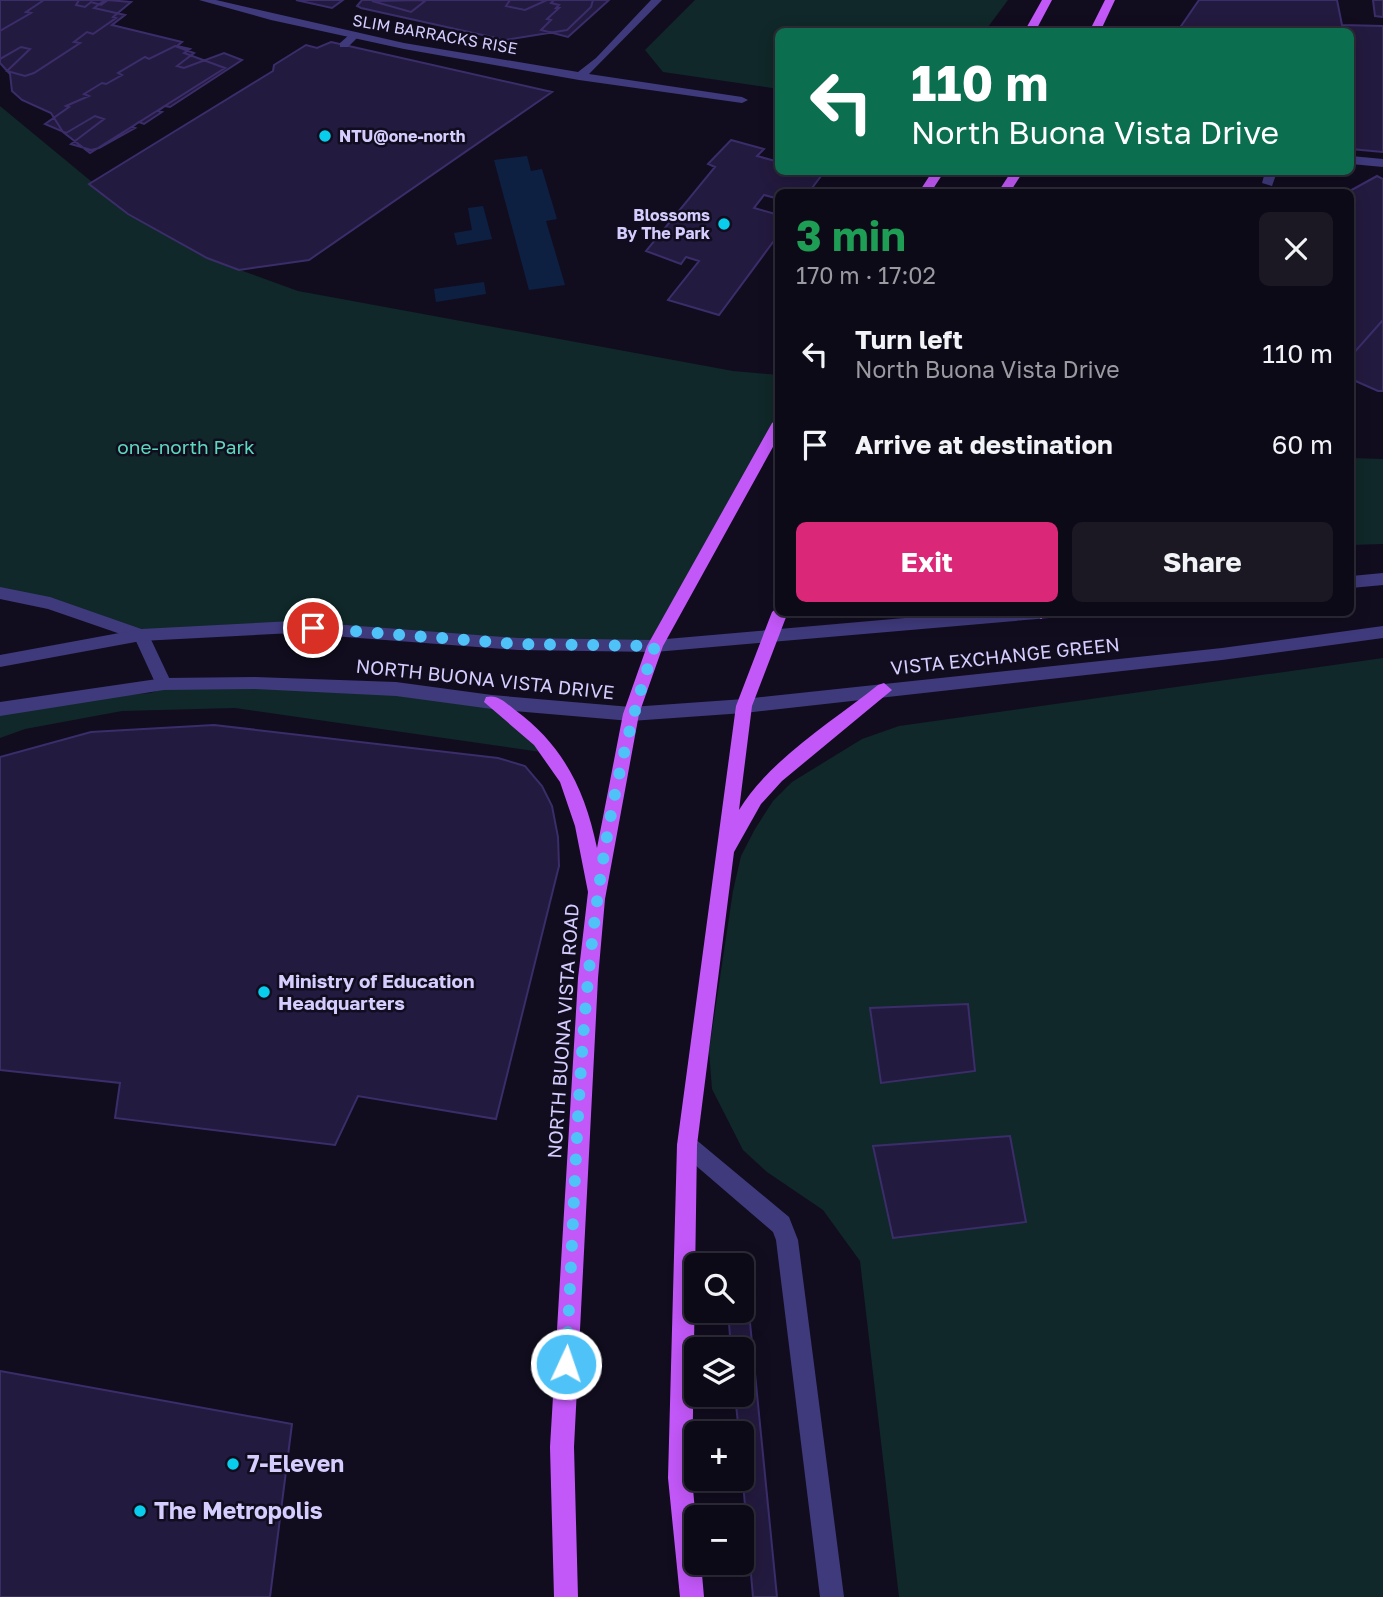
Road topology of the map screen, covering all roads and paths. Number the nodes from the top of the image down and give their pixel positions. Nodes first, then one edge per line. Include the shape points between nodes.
1 (204, 0) edge
2 (657, 0) edge
3 (1047, 0) edge
4 (1111, 0) edge
5 (1031, 28) edge
6 (1096, 28) edge
7 (579, 77) junction
8 (742, 100) dead end
9 (1354, 160) edge
10 (1383, 163) edge
11 (775, 430) edge
12 (1383, 579) edge
13 (1354, 582) edge
14 (0, 593) edge
15 (778, 616) edge
16 (1007, 616) edge
17 (1383, 632) edge
18 (141, 635) junction
19 (769, 637) junction
20 (655, 646) junction
21 (0, 661) edge
22 (164, 684) junction
23 (884, 690) junction
24 (492, 702) junction
25 (744, 706) junction
26 (0, 709) edge
27 (631, 714) junction
28 (723, 856) junction
29 (596, 899) junction
30 (687, 1145) junction
31 (566, 1597) edge
32 (691, 1597) edge
33 (832, 1597) edge

1 - 7 street, SLIM BARRACKS RISE via 348,41
2 - 7 street
3 - 5 main road
4 - 6 main road
7 - 8 street, SLIM BARRACKS RISE
9 - 10 street
11 - 20 main road, NORTH BUONA VISTA ROAD
12 - 13 street
14 - 18 street via 50,603
15 - 19 main road
16 - 19 street, VISTA EXCHANGE GREEN
17 - 23 street, VISTA EXCHANGE GREEN
18 - 20 street, NORTH BUONA VISTA DRIVE via 293,627 518,644
18 - 21 street, NORTH BUONA VISTA DRIVE
18 - 22 street
19 - 20 street, VISTA EXCHANGE GREEN
19 - 25 main road
20 - 27 main road, NORTH BUONA VISTA ROAD
22 - 24 street, NORTH BUONA VISTA DRIVE via 372,687
22 - 26 street, NORTH BUONA VISTA DRIVE
23 - 25 street, VISTA EXCHANGE GREEN
23 - 28 main road via 776,776 755,799
24 - 27 street, NORTH BUONA VISTA DRIVE
24 - 29 main road via 541,738 565,772 583,824
25 - 27 street, VISTA EXCHANGE GREEN
25 - 28 main road
27 - 29 main road, NORTH BUONA VISTA ROAD
28 - 30 main road
29 - 31 main road, NORTH BUONA VISTA ROAD via 562,1447
30 - 32 main road via 680,1478
30 - 33 street via 781,1225 788,1240

